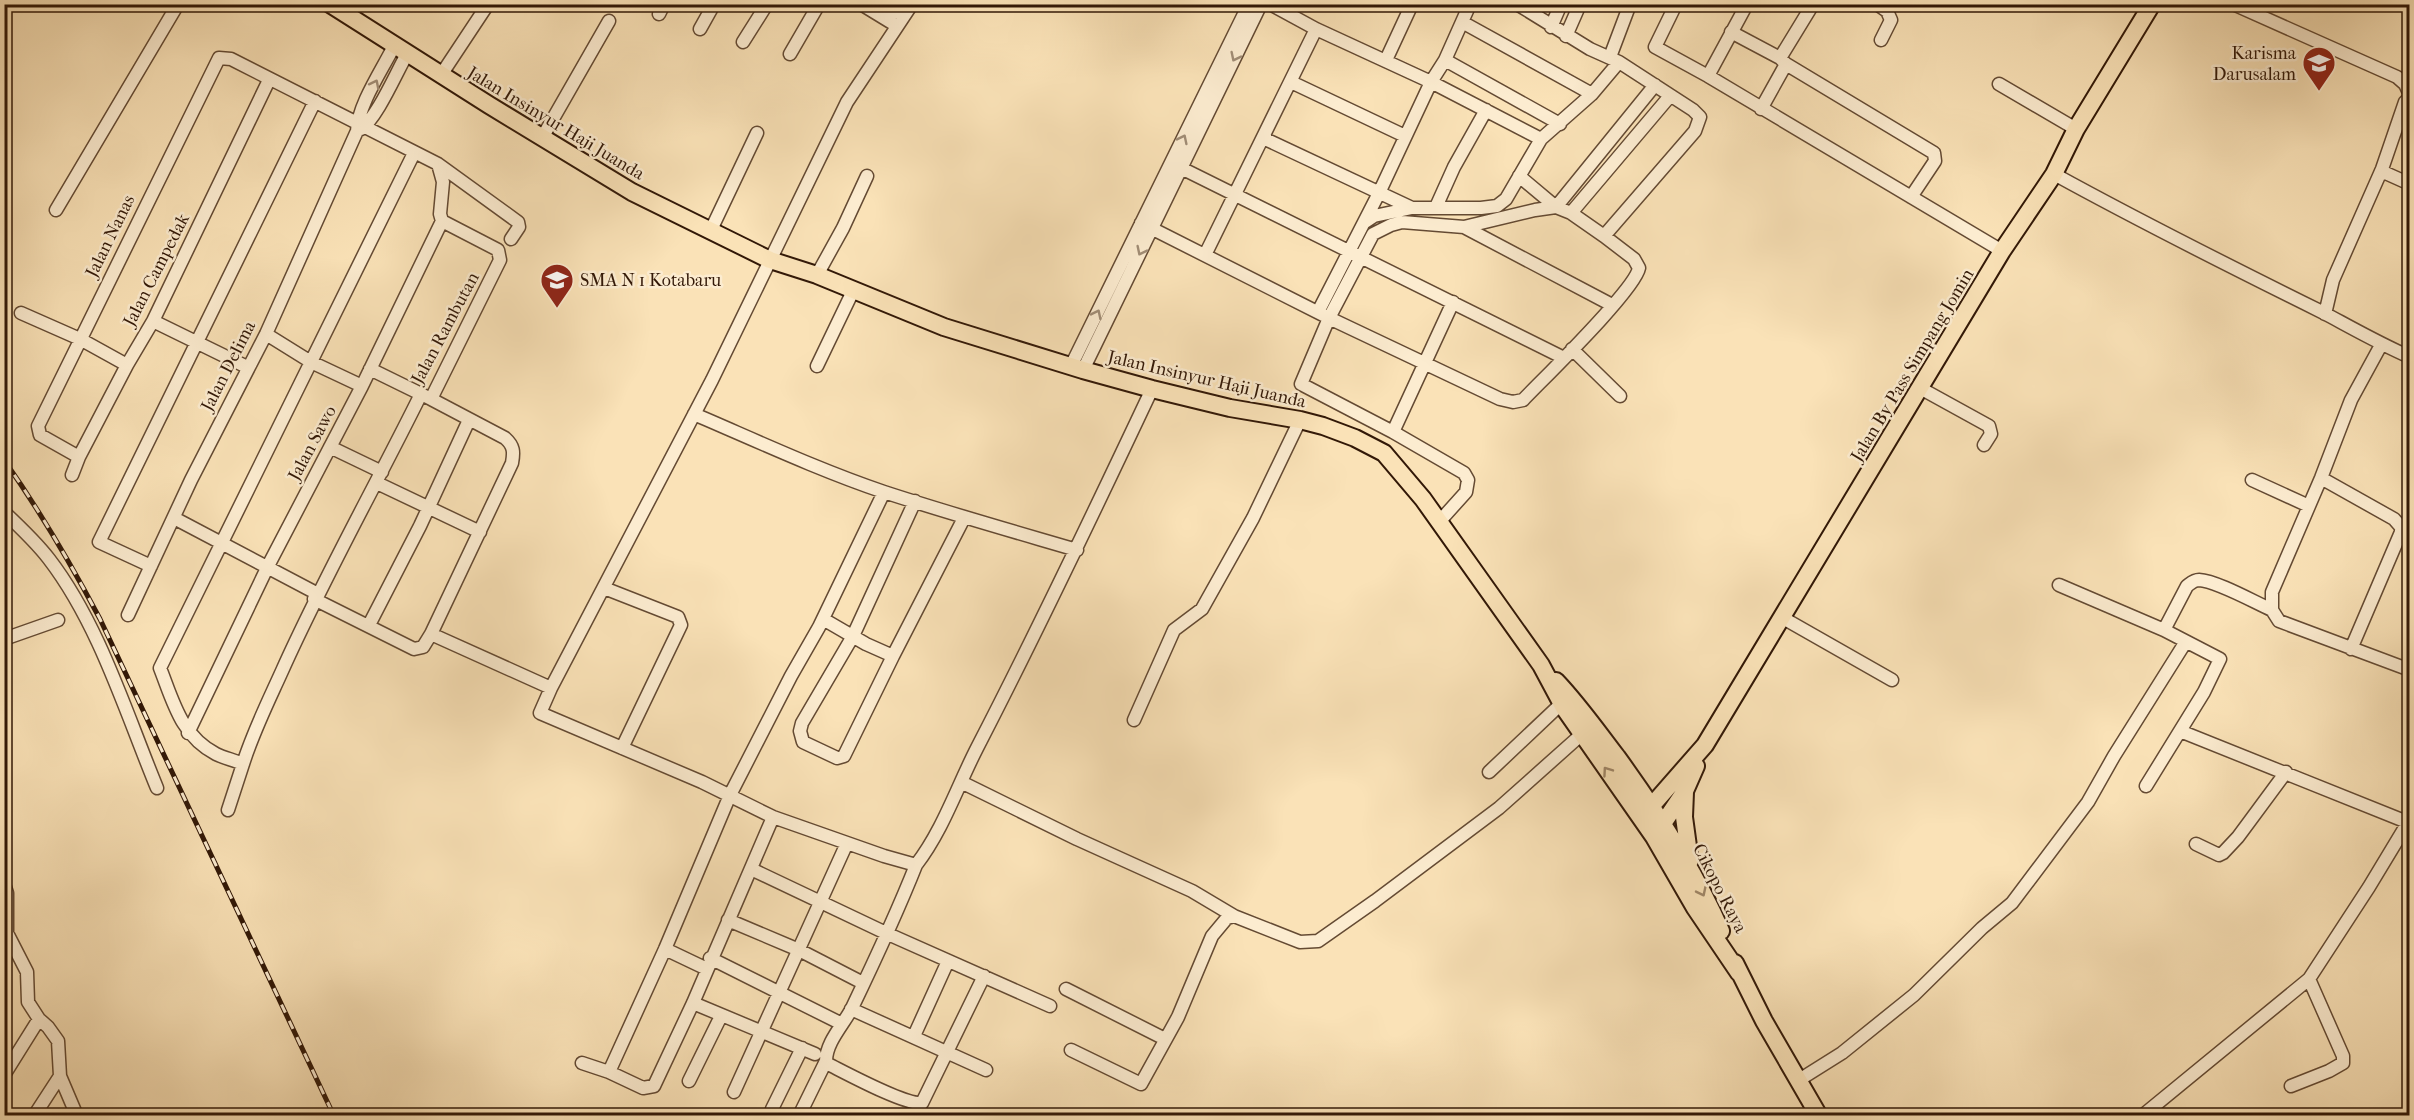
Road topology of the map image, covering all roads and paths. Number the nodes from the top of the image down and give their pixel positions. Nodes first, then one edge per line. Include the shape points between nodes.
1 (178, 4) edge
2 (330, 4) edge
3 (488, 4) edge
4 (714, 4) edge
5 (767, 4) edge
6 (819, 4) edge
7 (861, 4) edge
8 (883, 4) edge
9 (912, 4) edge
10 (1249, 4) edge
11 (1261, 4) edge
12 (1270, 4) edge
13 (1470, 4) edge
14 (1517, 4) edge
15 (1561, 4) edge
16 (1580, 4) edge
17 (1630, 4) edge
18 (1676, 4) edge
19 (1747, 4) edge
20 (1813, 4) edge
21 (1877, 4) edge
22 (2152, 4) edge
23 (2233, 4) edge
24 (1410, 5) edge
25 (609, 21) dead end
26 (901, 21) junction
27 (1462, 22) junction
28 (1551, 27) junction
29 (700, 29) dead end
30 (1316, 29) junction
31 (1731, 32) junction
32 (1566, 36) junction
33 (1881, 40) dead end
34 (743, 42) dead end
35 (400, 50) junction
36 (790, 54) dead end
37 (1386, 60) junction
38 (1445, 60) junction
39 (1614, 60) junction
40 (1783, 61) junction
41 (441, 75) junction
42 (1708, 76) junction
43 (269, 80) junction
44 (1291, 82) junction
45 (1431, 82) junction
46 (2000, 84) dead end
47 (1655, 86) junction
48 (1592, 94) junction
49 (1670, 96) junction
50 (2409, 96) edge
51 (315, 101) junction
52 (1761, 109) junction
53 (1486, 110) junction
54 (2405, 119) edge
55 (1560, 124) junction
56 (360, 127) junction
57 (2076, 129) junction
58 (757, 133) dead end
59 (1405, 136) junction
60 (542, 138) junction
61 (1263, 138) junction
62 (1541, 139) junction
63 (414, 153) junction
64 (438, 164) junction
65 (1176, 166) junction
66 (2381, 171) junction
67 (2054, 174) junction
68 (867, 176) dead end
69 (1519, 176) junction
70 (2409, 184) edge
71 (1379, 193) junction
72 (1234, 194) junction
73 (1911, 197) junction
74 (1436, 207) junction
75 (1556, 207) junction
76 (1412, 208) junction
77 (56, 210) dead end
78 (1571, 213) junction
79 (442, 221) junction
80 (1365, 222) junction
81 (1146, 225) junction
82 (1464, 227) junction
83 (710, 232) junction
84 (1604, 236) junction
85 (511, 239) dead end
86 (2002, 251) junction
87 (1356, 254) junction
88 (1204, 255) junction
89 (770, 260) junction
90 (817, 275) junction
91 (853, 291) junction
92 (1453, 302) junction
93 (1612, 305) junction
94 (21, 313) dead end
95 (2325, 314) junction
96 (1324, 315) junction
97 (153, 321) junction
98 (266, 334) junction
99 (80, 339) junction
100 (196, 340) junction
101 (2381, 345) junction
102 (1568, 353) junction
103 (2409, 357) edge
104 (311, 362) junction
105 (1425, 364) junction
106 (127, 365) junction
107 (818, 366) dead end
108 (247, 367) junction
109 (1077, 368) junction
110 (370, 369) junction
111 (362, 386) junction
112 (1920, 388) junction
113 (1152, 389) junction
114 (1620, 396) dead end
115 (426, 397) junction
116 (694, 414) junction
117 (469, 420) junction
118 (1300, 420) junction
119 (1393, 432) junction
120 (1984, 446) dead end
121 (330, 447) junction
122 (79, 457) junction
123 (72, 475) dead end
124 (380, 478) junction
125 (2321, 478) junction
126 (2252, 480) dead end
127 (884, 492) junction
128 (915, 501) junction
129 (2309, 506) junction
130 (428, 508) junction
131 (4, 512) edge
132 (174, 518) junction
133 (964, 518) junction
134 (1439, 522) junction
135 (480, 532) junction
136 (220, 543) junction
137 (1077, 550) junction
138 (151, 566) junction
139 (268, 566) junction
140 (2060, 585) dead end
141 (604, 588) junction
142 (316, 597) junction
143 (2271, 610) junction
144 (128, 615) dead end
145 (1783, 618) junction
146 (823, 619) junction
147 (58, 620) dead end
148 (369, 625) junction
149 (2164, 630) junction
150 (431, 634) junction
151 (853, 636) junction
152 (4, 639) edge
153 (2185, 643) junction
154 (2351, 649) junction
155 (893, 656) junction
156 (1541, 665) junction
157 (2409, 670) edge
158 (1892, 680) dead end
159 (551, 688) junction
160 (1562, 703) junction
161 (1134, 720) dead end
162 (2180, 731) junction
163 (188, 733) junction
164 (1582, 734) junction
165 (622, 748) junction
166 (243, 764) junction
167 (1489, 772) dead end
168 (2286, 772) junction
169 (961, 782) junction
170 (1681, 785) junction
171 (1638, 786) junction
172 (2146, 786) dead end
173 (157, 788) dead end
174 (730, 795) junction
175 (228, 810) dead end
176 (1646, 812) junction
177 (773, 817) junction
178 (2408, 821) edge
179 (1658, 830) junction
180 (847, 843) junction
181 (2196, 844) dead end
182 (916, 865) junction
183 (752, 869) junction
184 (1691, 870) junction
185 (4, 884) edge
186 (820, 902) junction
187 (1234, 916) junction
188 (728, 920) junction
189 (6, 933) edge
190 (888, 934) junction
191 (666, 949) junction
192 (799, 950) junction
193 (948, 961) junction
194 (709, 964) junction
195 (1738, 973) junction
196 (984, 976) junction
197 (2309, 979) junction
198 (863, 983) junction
199 (1066, 989) dead end
200 (779, 992) junction
201 (693, 1003) junction
202 (1050, 1006) dead end
203 (851, 1009) junction
204 (721, 1016) junction
205 (39, 1019) junction
206 (842, 1024) junction
207 (761, 1032) junction
208 (914, 1036) junction
209 (1165, 1039) junction
210 (802, 1048) junction
211 (1071, 1050) dead end
212 (948, 1052) junction
213 (820, 1057) junction
214 (582, 1063) dead end
215 (986, 1070) dead end
216 (609, 1072) junction
217 (4, 1075) edge
218 (60, 1076) junction
219 (1799, 1080) junction
220 (689, 1081) dead end
221 (2292, 1086) dead end
222 (734, 1092) dead end
223 (772, 1109) dead end
224 (34, 1116) edge
225 (77, 1116) edge
226 (799, 1116) edge
227 (1819, 1116) edge
228 (2142, 1116) edge

1 - 77 street
2 - 35 highway, Jalan Insinyur Haji Juanda
3 - 41 street
4 - 29 street
5 - 34 street
6 - 36 street
7 - 26 street
8 - 26 street
9 - 26 street
65 -> 10 street
11 -> 65 street
12 - 30 street
13 - 27 street
14 - 28 street
15 - 28 street
16 - 32 street
17 - 39 street
18 - 42 street via 1655,47
19 - 31 street
20 - 40 street
21 - 33 street via 1891,20
22 - 57 highway, Jalan By Pass Simpang Jomin
23 - 50 street via 2397,77 2405,84
24 - 37 street
25 - 60 street
26 - 89 street via 847,102
27 - 38 street
27 - 48 street
28 - 32 street
30 - 37 street
30 - 44 street
31 - 40 street
31 - 42 street
32 - 39 street
35 - 41 highway, Jalan Insinyur Haji Juanda
35 - 56 street, Jalan Delima
37 - 45 street
38 - 45 street
38 - 55 street
39 - 47 street
39 - 48 street
40 - 52 street
40 - 73 street via 1935,153 1935,161
41 - 60 highway, Jalan Insinyur Haji Juanda
42 - 52 street
43 - 51 street
43 - 97 street, Jalan Campedak
43 - 99 street, Jalan Nanas via 231,59 219,58
44 - 59 street
44 - 61 street
45 - 53 street
45 - 59 street
46 - 57 street
47 - 49 street
47 - 75 street
48 - 55 street
49 - 78 street
49 - 84 street via 1697,113 1695,131
50 - 54 street
51 - 56 street
51 - 100 street
52 - 73 street
53 - 62 street
53 - 74 street
54 - 66 street
55 - 62 street
56 - 63 street
56 - 98 street, Jalan Delima
57 - 67 highway, Jalan By Pass Simpang Jomin
58 - 83 street
59 - 71 street
60 - 83 highway, Jalan Insinyur Haji Juanda via 632,192
61 - 71 street
61 - 72 street
62 - 69 street
63 - 64 street
63 - 104 street
64 - 79 street, Jalan Sawo via 443,182
64 - 85 street via 518,222
65 - 72 street
65 - 81 street
66 - 70 street
66 - 95 street via 2333,280
67 - 86 highway, Jalan By Pass Simpang Jomin
67 - 95 street
68 - 90 street
69 - 74 street via 1497,206
69 - 75 street
71 - 76 street
71 - 80 street
72 - 87 street
72 - 88 street
73 - 86 street
74 - 76 street
75 - 78 street
75 - 82 street
76 - 80 street via 1374,216
78 - 84 street
79 - 110 street, Jalan Sawo
79 - 115 street, Jalan Rambutan via 498,250 500,260
80 - 87 street
81 - 88 street
81 - 109 street
82 - 87 street via 1402,222 1373,234
82 - 93 street
83 - 89 highway, Jalan Insinyur Haji Juanda
84 - 93 street via 1634,259 1639,268
86 - 112 highway, Jalan By Pass Simpang Jomin
87 - 92 street
87 - 96 street
88 - 96 street
89 - 90 highway, Jalan Insinyur Haji Juanda
89 - 116 street
90 - 91 highway, Jalan Insinyur Haji Juanda
91 - 107 street
91 - 109 highway, Jalan Insinyur Haji Juanda via 944,327
92 - 102 street
92 - 105 street
93 - 102 street
94 - 99 street
95 - 101 street
96 - 105 street
96 - 119 street via 1301,384
97 - 100 street
97 - 106 street, Jalan Campedak
98 - 104 street
98 - 108 street, Jalan Delima
99 - 106 street
99 - 122 street, Jalan Nanas via 38,430 40,435
100 - 108 street
100 - 138 street via 99,542
101 - 103 street
101 - 125 street via 2351,400
102 - 105 street via 1523,400 1513,402
102 - 114 street
104 - 111 street
104 - 136 street
105 - 119 street
106 - 122 street, Jalan Campedak
108 - 132 street, Jalan Delima
109 - 113 highway, Jalan Insinyur Haji Juanda
110 - 111 street, Jalan Sawo
110 - 115 street
111 - 121 street, Jalan Sawo
112 - 120 street via 1989,426
112 - 145 highway, Jalan By Pass Simpang Jomin
113 - 118 highway, Jalan Insinyur Haji Juanda
113 - 137 street
115 - 117 street
115 - 124 street, Jalan Rambutan
116 - 127 street
116 - 141 street
117 - 130 street
117 - 135 street via 505,438 514,451
118 - 134 highway, Jalan Insinyur Haji Juanda via 1349,436 1384,453
118 - 161 street via 1253,518 1202,609 1174,630
119 - 134 street via 1467,477 1466,492
121 - 124 street
121 - 139 street, Jalan Sawo
122 - 123 street, Jalan Campedak
124 - 130 street
124 - 142 street, Jalan Rambutan
125 - 129 street
125 - 154 street via 2401,526
126 - 129 street
127 - 128 street
127 - 146 street
128 - 133 street
128 - 151 street
129 - 143 street via 2272,592
130 - 135 street
130 - 148 street
131 - 173 street via 49,559 89,626
132 - 136 street
132 - 138 street, Jalan Delima
133 - 137 street
133 - 155 street
134 - 156 highway, Jalan Insinyur Haji Juanda
135 - 150 street
136 - 139 street
136 - 163 street via 160,668
137 - 169 street
138 - 144 street, Jalan Delima
139 - 142 street
139 - 163 street, Jalan Sawo
140 - 149 street
141 - 159 street
141 - 165 street via 678,617 681,625
142 - 148 street
142 - 166 street, Jalan Rambutan
143 - 149 street via 2198,580 2187,586
143 - 154 street via 2279,621
145 - 158 street
145 - 170 highway, Jalan By Pass Simpang Jomin
146 - 151 street
146 - 174 street
147 - 152 street
148 - 150 street via 414,649 423,647
149 - 153 street
150 - 159 street
151 - 155 street
151 - 155 street via 800,731 803,742 814,748 837,758 844,756
153 - 162 street via 2218,657 2220,662
153 - 219 street via 2088,802 2012,903 1914,995 1842,1053
154 - 157 street
156 - 160 highway, Jalan Insinyur Haji Juanda
156 - 171 highway, Jalan Insinyur Haji Juanda via 1575,700
159 - 165 street via 540,713
160 - 164 highway, Jalan Insinyur Haji Juanda
160 - 167 street
162 - 168 street
162 - 172 street
163 - 166 street via 217,755
176 -> 164 highway, Jalan Insinyur Haji Juanda
164 - 187 street via 1499,808 1318,941 1300,942
165 - 174 street
166 - 175 street, Jalan Rambutan
168 - 178 street
168 - 181 street via 2223,854
169 - 182 street
169 - 187 street via 1192,891
170 - 171 highway via 1650,790
170 - 176 highway, Jalan By Pass Simpang Jomin
170 - 179 highway, Jalan By Pass Simpang Jomin
170 - 184 highway
171 - 176 highway, Jalan Insinyur Haji Juanda
174 - 177 street
174 - 191 street
176 - 179 highway
177 - 180 street
177 - 183 street
178 - 197 street
179 - 184 highway, Cikopo Raya
179 - 195 highway, Cikopo Raya via 1695,908
180 - 182 street
180 - 186 street
182 - 190 street
183 - 186 street
183 - 188 street
184 -> 195 highway, Cikopo Raya
185 - 189 street
186 - 190 street
186 - 192 street
187 - 209 street via 1227,918 1212,936
188 - 192 street
188 - 194 street
189 - 205 street via 24,964 28,1002
190 - 193 street
190 - 198 street
191 - 194 street
191 - 216 street
192 - 198 street
192 - 200 street
193 - 196 street
193 - 208 street
194 - 200 street
194 - 201 street
195 - 219 highway, Cikopo Raya
196 - 202 street
196 - 212 street
197 - 221 street via 2343,1063
197 - 228 street
198 - 203 street
199 - 209 street
200 - 206 street
200 - 207 street
201 - 204 street
201 - 216 street via 654,1086 643,1088
203 - 206 street
203 - 208 street
204 - 207 street
204 - 220 street
205 - 217 street
205 - 218 street via 58,1041
206 - 213 street via 826,1055
207 - 210 street
207 - 222 street
208 - 212 street
209 - 211 street via 1141,1084
210 - 213 street
210 - 223 street
212 - 213 street via 925,1100 918,1104 858,1079
212 - 215 street
213 - 226 street
214 - 216 street
218 - 224 street
218 - 225 street
219 - 227 highway, Cikopo Raya

